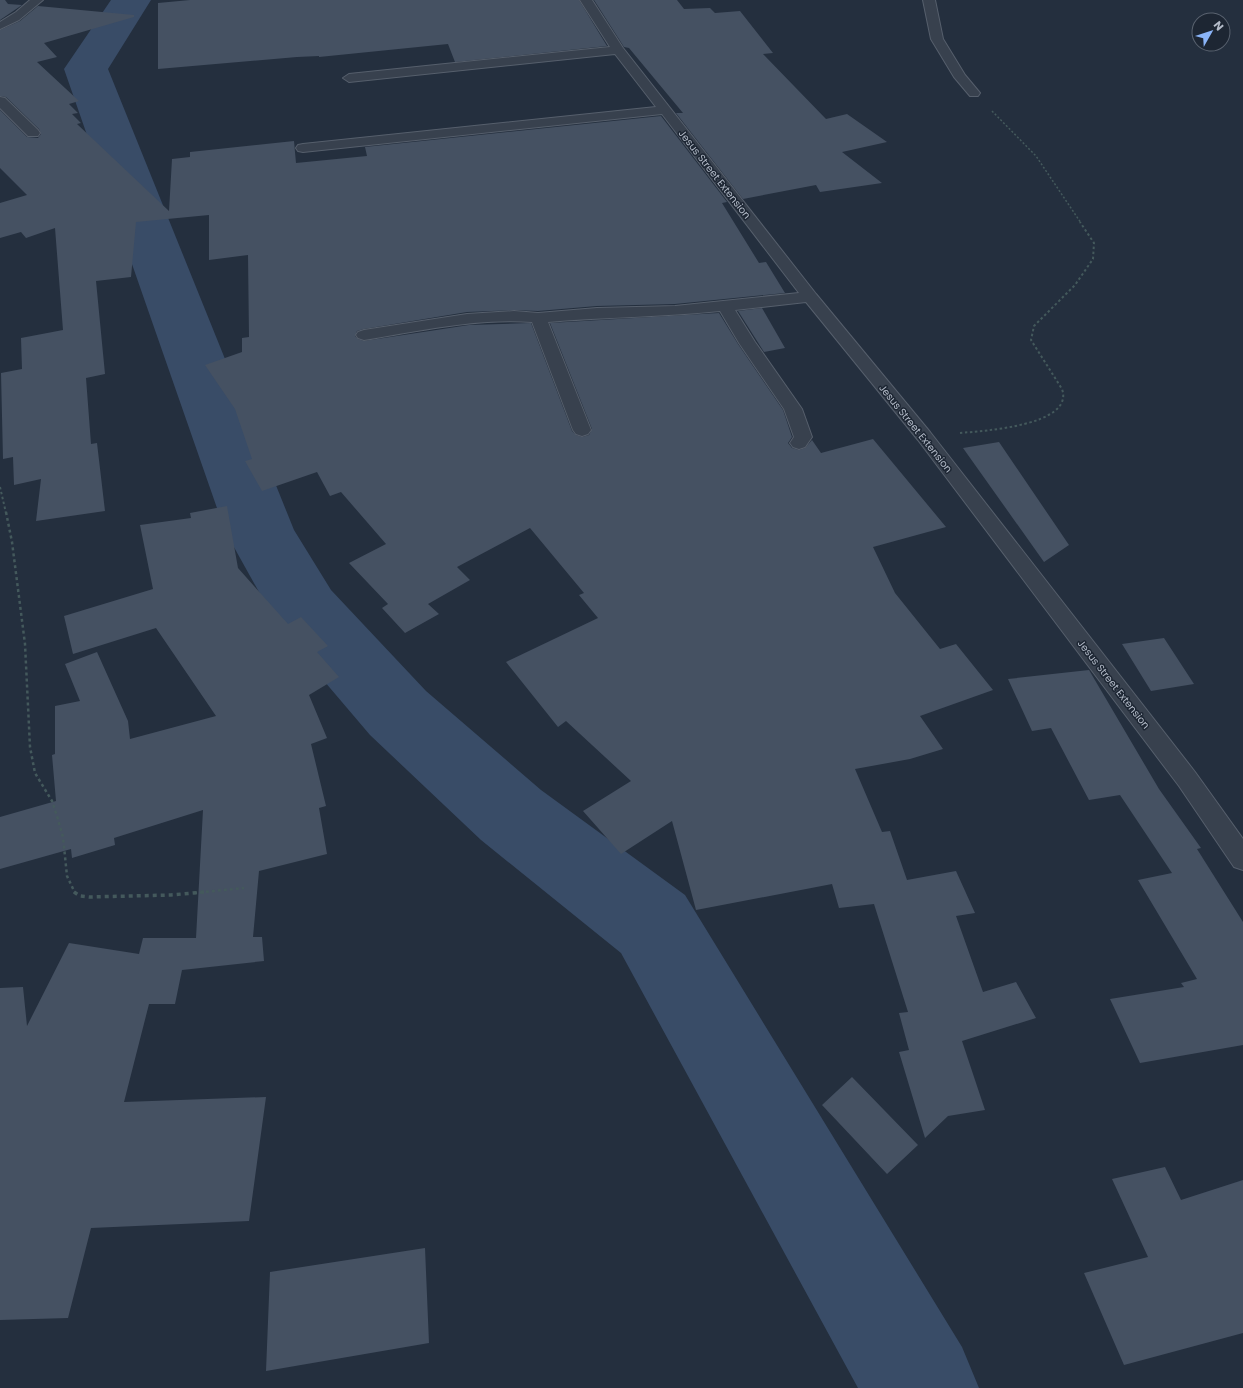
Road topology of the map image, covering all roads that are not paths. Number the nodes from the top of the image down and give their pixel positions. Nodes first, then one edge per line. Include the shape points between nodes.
1 (37, 0) edge
2 (586, 0) edge
3 (928, 0) edge
4 (0, 26) edge
5 (618, 50) junction
6 (349, 78) dead end
7 (974, 93) road end
8 (0, 101) edge
9 (665, 110) junction
10 (33, 133) dead end
11 (303, 148) dead end
12 (810, 297) junction
13 (726, 306) junction
14 (538, 318) junction
15 (364, 335) dead end
16 (582, 430) dead end
17 (799, 443) dead end
18 (1243, 859) edge

1 - 4 street via 23,14
2 - 5 street, Jesus Street Extension
3 - 7 street via 937,39 960,77
5 - 6 street
5 - 9 street, Jesus Street Extension
8 - 10 street
9 - 11 street
9 - 12 street, Jesus Street Extension
12 - 13 street
12 - 18 street, Jesus Street Extension via 924,436 1187,779
13 - 14 street via 675,311 597,312
13 - 17 street via 747,343 793,409 803,437
14 - 15 street via 514,316 467,319
14 - 16 street

